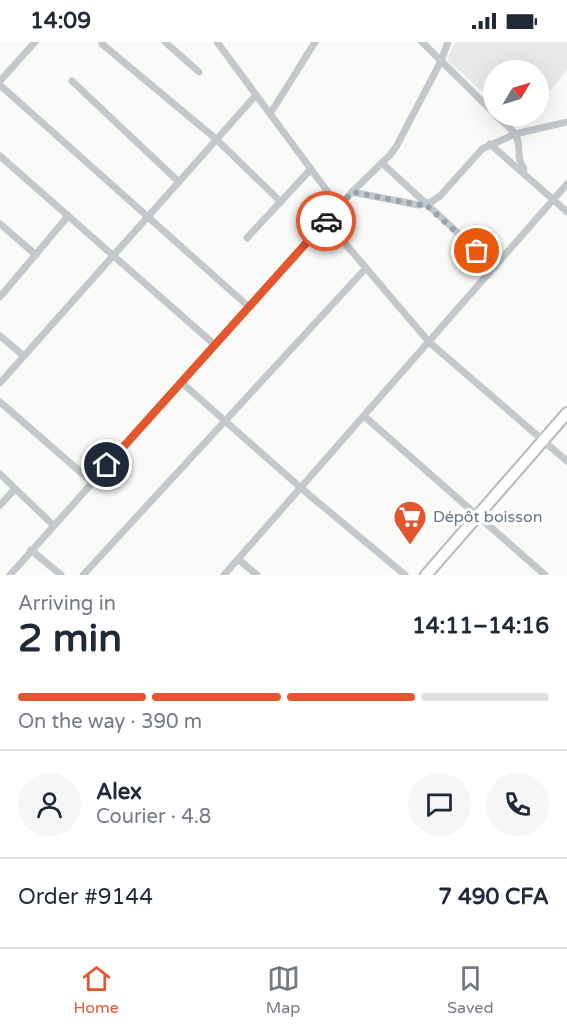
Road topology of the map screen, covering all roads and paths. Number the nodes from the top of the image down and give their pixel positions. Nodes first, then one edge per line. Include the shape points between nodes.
1 (35, 42) edge
2 (165, 42) edge
3 (217, 42) edge
4 (315, 42) edge
5 (422, 42) edge
6 (448, 42) edge
7 (102, 44) dead end
8 (441, 61) junction
9 (199, 72) dead end
10 (0, 81) edge
11 (72, 81) dead end
12 (0, 86) edge
13 (256, 95) junction
14 (483, 102) edge
15 (270, 114) junction
16 (567, 122) edge
17 (507, 126) edge
18 (515, 134) junction
19 (216, 139) junction
20 (490, 144) junction
21 (0, 156) edge
22 (382, 163) junction
23 (311, 169) junction
24 (528, 176) junction
25 (179, 182) junction
26 (567, 184) edge
27 (352, 192) junction
28 (553, 200) junction
29 (280, 202) junction
30 (424, 203) junction
31 (339, 207) junction
32 (567, 213) edge
33 (68, 216) junction
34 (148, 217) junction
35 (326, 221) junction
36 (1, 227) edge
37 (247, 238) dead end
38 (36, 255) junction
39 (113, 256) junction
40 (495, 267) junction
41 (366, 268) junction
42 (0, 297) edge
43 (249, 307) junction
44 (0, 336) edge
45 (429, 342) junction
46 (215, 345) junction
47 (24, 356) junction
48 (181, 382) junction
49 (0, 383) edge
50 (0, 402) edge
51 (567, 413) edge
52 (364, 416) junction
53 (225, 421) junction
54 (543, 440) junction
55 (567, 461) edge
56 (0, 474) edge
57 (92, 482) junction
58 (301, 488) junction
59 (15, 489) junction
60 (0, 505) edge
61 (478, 514) junction
62 (53, 525) junction
63 (31, 550) junction
64 (238, 559) junction
65 (10, 575) edge
66 (61, 575) edge
67 (83, 575) edge
68 (224, 575) edge
69 (257, 575) edge
70 (405, 575) edge
71 (426, 575) edge
72 (545, 575) edge

1 - 10 street
2 - 9 street
3 - 13 street
4 - 15 street
5 - 8 street
6 - 8 street
7 - 19 street
8 - 14 street
8 - 22 street via 403,136
11 - 25 street
12 - 34 street
13 - 15 street
13 - 19 street
15 - 23 street
16 - 18 street
17 - 18 street
18 - 20 street
18 - 24 street via 519,162
19 - 25 street
19 - 29 street
20 - 24 street
20 - 30 street via 440,196
21 - 33 street
22 - 27 street
22 - 30 street
23 - 29 street
23 - 31 street
24 - 28 street
25 - 34 street
26 - 28 street
27 - 30 street
27 - 31 street
28 - 32 street
28 - 40 street
29 - 37 street
30 - 40 street
31 - 35 street
33 - 38 street
33 - 39 street
34 - 39 street
34 - 43 street
35 - 41 street
35 - 43 street
36 - 38 street
38 - 42 street
39 - 46 street
39 - 47 street
40 - 45 street
41 - 45 street
41 - 53 street
43 - 46 street
44 - 47 street
45 - 52 street
45 - 54 street
46 - 48 street
47 - 49 street
48 - 53 street
48 - 57 street
50 - 57 street
51 - 54 main road
52 - 58 street
52 - 61 street
53 - 58 street
53 - 67 street
54 - 55 street
54 - 61 main road
56 - 59 street
57 - 62 street
58 - 64 street
58 - 70 street
59 - 60 street
59 - 62 street
61 - 71 main road
61 - 72 street
62 - 63 street
63 - 65 street
63 - 66 street
64 - 68 street
64 - 69 street

